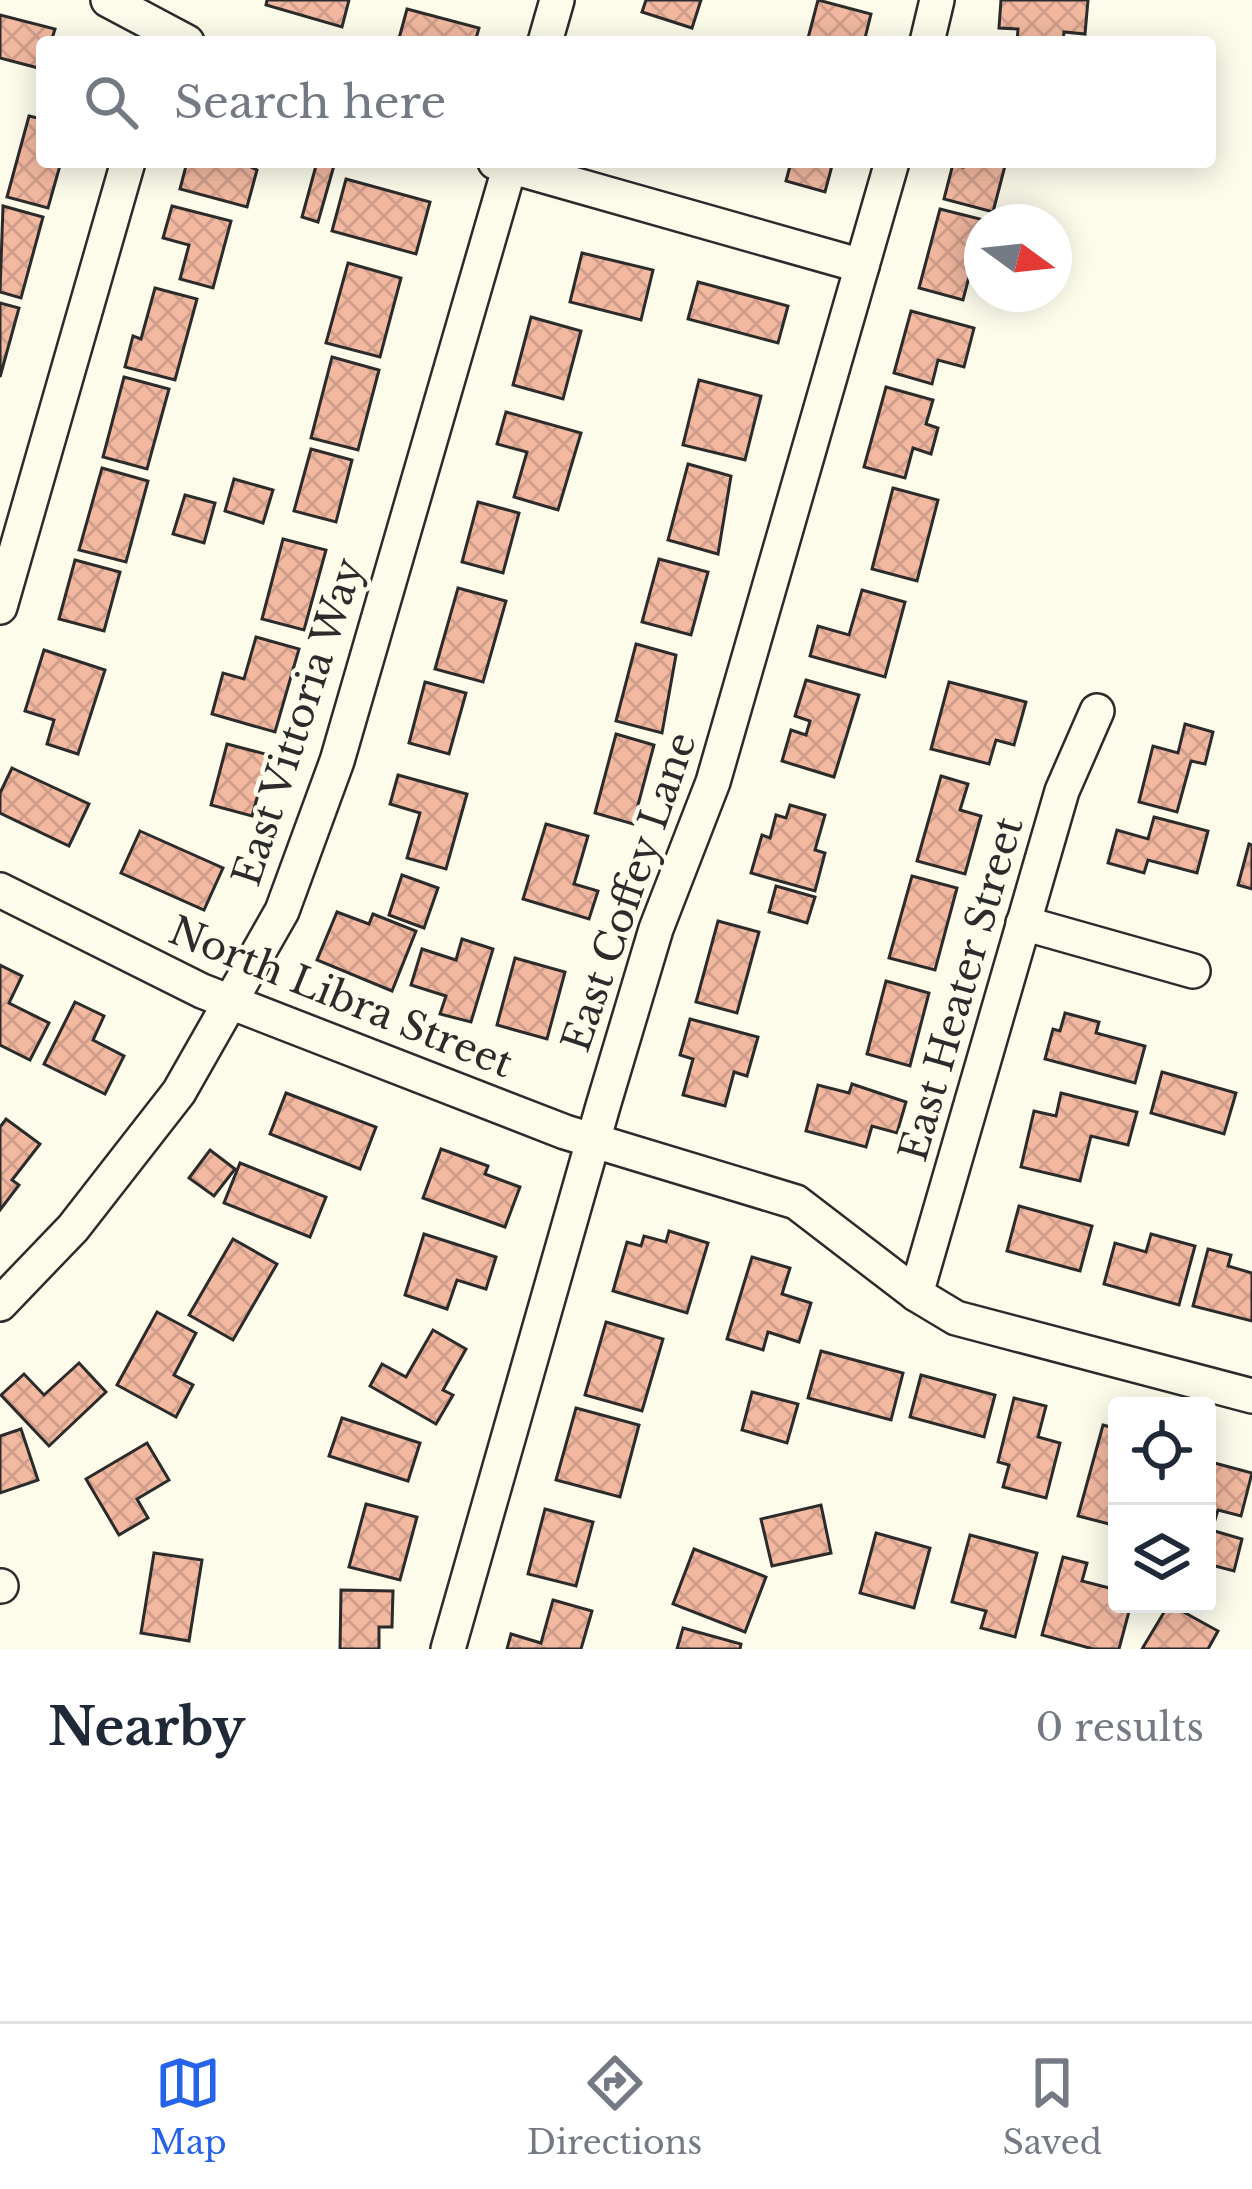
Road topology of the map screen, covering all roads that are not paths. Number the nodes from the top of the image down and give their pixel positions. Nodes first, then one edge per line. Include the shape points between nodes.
1 (108, 0) edge
2 (557, 0) edge
3 (937, 0) edge
4 (167, 36) edge
5 (547, 36) edge
6 (928, 36) edge
7 (126, 168) edge
8 (504, 168) edge
9 (522, 168) edge
10 (890, 168) edge
11 (862, 266) junction
12 (0, 607) edge
13 (1097, 711) dead end
14 (0, 890) edge
15 (1023, 923) junction
16 (1193, 971) dead end
17 (234, 1003) junction
18 (592, 1141) junction
19 (916, 1294) junction
20 (0, 1304) edge
21 (1252, 1396) edge
22 (448, 1649) edge

1 - 4 street
2 - 5 street
3 - 6 street
7 - 12 street
8 - 17 street, East Vittoria Way via 337,761 282,911
9 - 11 street
10 - 11 street, East Coffey Lane
11 - 18 street, East Coffey Lane via 713,782 656,929
13 - 15 street, East Heater Street via 1067,775
14 - 17 street, North Libra Street
15 - 16 street
15 - 19 street, East Heater Street
17 - 18 street, North Libra Street
17 - 20 street, East Vittoria Way via 128,1164
18 - 19 street, North Libra Street via 796,1202
18 - 22 street, East Coffey Lane
19 - 21 street, North Libra Street via 956,1318

